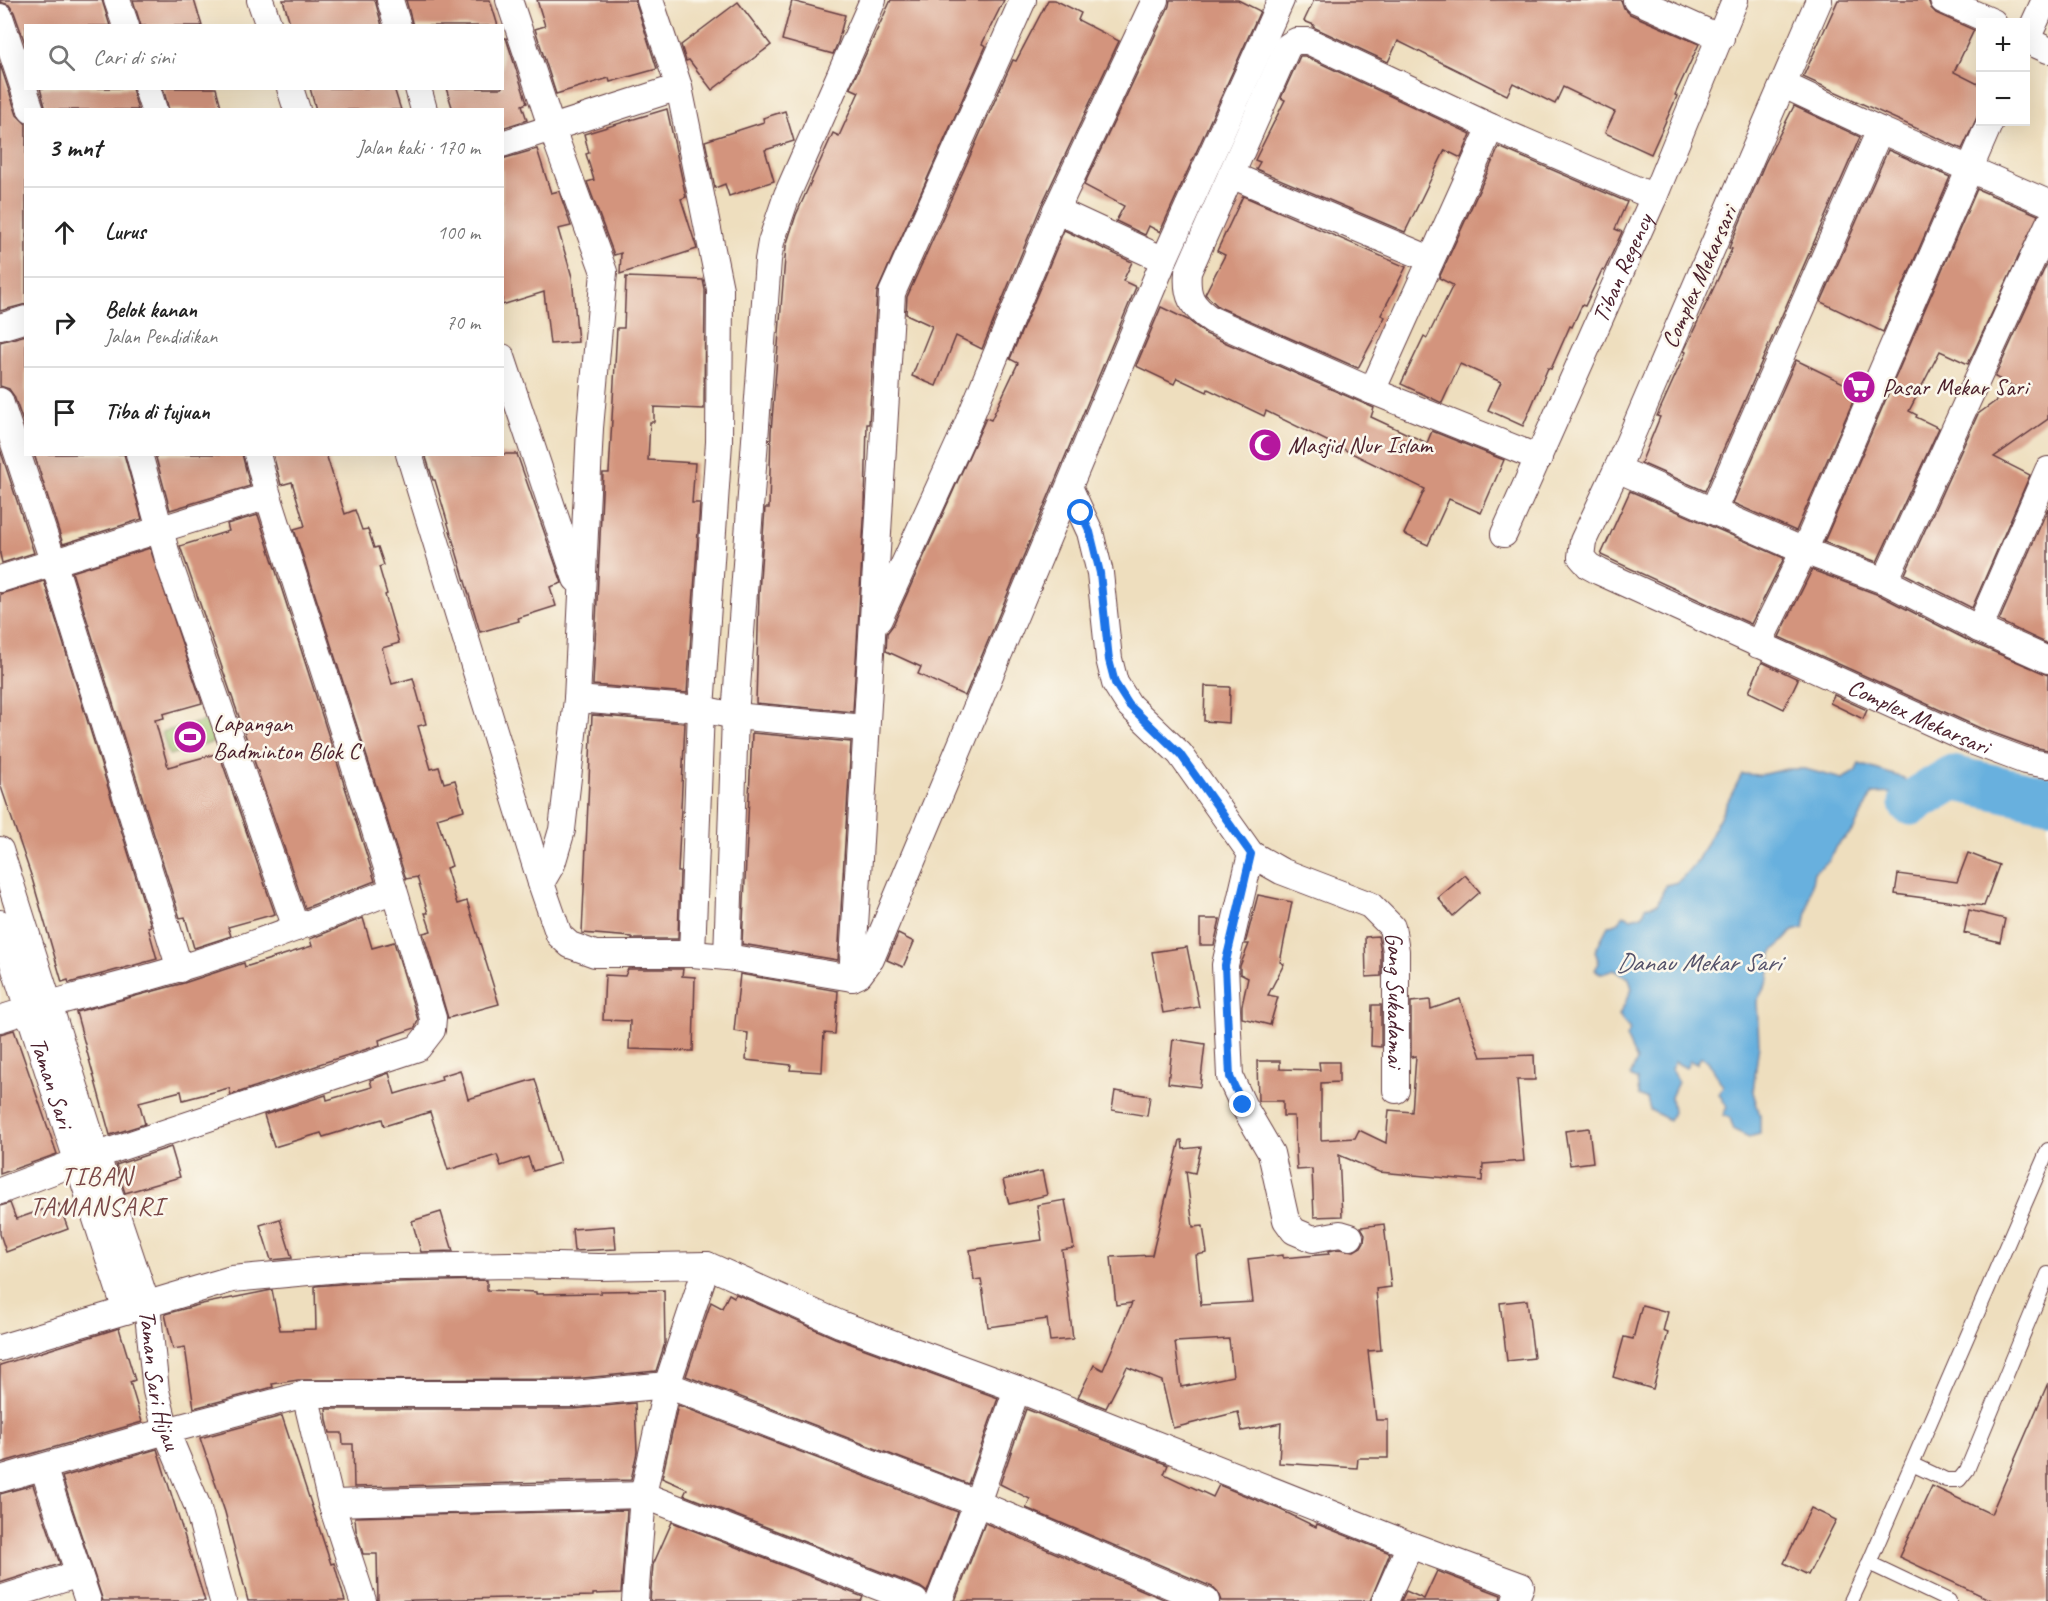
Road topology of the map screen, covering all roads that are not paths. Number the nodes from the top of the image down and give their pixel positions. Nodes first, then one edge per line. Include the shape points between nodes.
1 (117, 0) edge
2 (260, 0) edge
3 (390, 0) edge
4 (509, 0) edge
5 (650, 0) edge
6 (873, 0) edge
7 (1023, 0) edge
8 (1155, 0) edge
9 (1281, 0) edge
10 (1636, 0) edge
11 (1735, 0) edge
12 (1820, 0) edge
13 (1943, 0) edge
14 (2045, 0) edge
15 (0, 18) edge
16 (1984, 18) edge
17 (125, 24) edge
18 (268, 24) edge
19 (397, 24) edge
20 (2030, 32) edge
21 (1721, 38) junction
22 (2030, 43) edge
23 (2048, 50) edge
24 (1784, 85) junction
25 (679, 87) junction
26 (24, 89) edge
27 (24, 90) edge
28 (148, 90) edge
29 (291, 90) edge
30 (419, 90) edge
31 (30, 108) edge
32 (153, 108) edge
33 (296, 108) edge
34 (423, 108) edge
35 (1988, 126) edge
36 (1491, 127) junction
37 (552, 129) junction
38 (1880, 130) junction
39 (504, 143) edge
40 (1969, 168) junction
41 (1231, 175) junction
42 (1654, 197) junction
43 (2048, 203) edge
44 (1056, 210) junction
45 (2048, 225) edge
46 (1430, 259) junction
47 (1164, 260) junction
48 (24, 320) edge
49 (0, 327) edge
50 (504, 363) edge
51 (1372, 391) junction
52 (0, 401) edge
53 (140, 456) edge
54 (257, 456) edge
55 (410, 456) edge
56 (1539, 458) junction
57 (1617, 469) junction
58 (2048, 470) edge
59 (1070, 489) junction
60 (268, 496) junction
61 (1713, 512) junction
62 (160, 528) junction
63 (1504, 534) dead end
64 (1804, 550) junction
65 (54, 564) junction
66 (0, 579) edge
67 (1885, 581) junction
68 (581, 593) junction
69 (1979, 629) junction
70 (872, 633) junction
71 (1758, 645) junction
72 (2048, 660) edge
73 (577, 699) junction
74 (700, 709) junction
75 (735, 716) junction
76 (865, 728) junction
77 (2048, 765) edge
78 (0, 850) edge
79 (1251, 854) junction
80 (541, 883) junction
81 (394, 890) junction
82 (0, 923) edge
83 (296, 928) junction
84 (692, 954) junction
85 (727, 957) junction
86 (180, 969) junction
87 (852, 978) junction
88 (38, 1006) junction
89 (0, 1019) edge
90 (1396, 1090) dead end
91 (2048, 1150) edge
92 (87, 1159) junction
93 (0, 1191) edge
94 (1350, 1237) dead end
95 (707, 1265) junction
96 (2048, 1274) edge
97 (136, 1308) junction
98 (0, 1348) edge
99 (667, 1385) junction
100 (1017, 1389) junction
101 (305, 1394) junction
102 (166, 1431) junction
103 (1912, 1464) junction
104 (43, 1467) junction
105 (0, 1479) edge
106 (643, 1495) junction
107 (331, 1503) junction
108 (977, 1503) junction
109 (1410, 1545) junction
110 (1869, 1563) junction
111 (79, 1574) junction
112 (0, 1599) edge
113 (88, 1601) edge
114 (223, 1601) edge
115 (363, 1601) edge
116 (635, 1601) edge
117 (915, 1601) edge
118 (939, 1601) edge
119 (1206, 1601) edge
120 (1385, 1601) edge
121 (1515, 1601) edge
122 (1851, 1601) edge
123 (1949, 1601) edge

1 - 17 street
2 - 18 street
3 - 19 street
4 - 37 street
5 - 25 street
6 - 75 street via 771,242
7 - 70 street via 892,293
8 - 44 street
9 - 47 street
10 - 21 street
11 - 21 street, Tiban Regency
12 - 24 street, Complex Mekarsari
13 - 16 street
14 - 20 street
15 - 26 street
21 - 42 street, Tiban Regency
22 - 23 street
24 - 38 street
24 - 57 street, Complex Mekarsari
25 - 37 street
25 - 74 street via 720,289 719,442
27 - 31 street
28 - 32 street
29 - 33 street
30 - 34 street
35 - 40 street
36 - 41 street via 1308,41 1296,41 1288,46
36 - 42 street
36 - 46 street
37 - 39 street
37 - 68 street via 604,272
38 - 40 street
38 - 61 street
40 - 43 street
40 - 64 street
41 - 46 street
41 - 51 street via 1188,272 1190,299 1212,320
42 - 56 street, Tiban Regency
44 - 47 street
44 - 70 street via 962,437
45 - 67 street
46 - 51 street
47 - 59 street
48 - 49 street
50 - 68 street
51 - 56 street
52 - 65 street
53 - 62 street
54 - 60 street
55 - 80 street
56 - 63 street, Tiban Regency
57 - 61 street
57 - 71 street, Complex Mekarsari via 1583,541 1584,562
58 - 69 street
59 - 79 street via 1090,532 1100,573 1115,683 1129,705 1180,754
59 - 87 street via 870,959 859,975
60 - 62 street
60 - 81 street
61 - 64 street
62 - 65 street
62 - 83 street
64 - 67 street
64 - 71 street
65 - 66 street
65 - 86 street
67 - 69 street
68 - 73 street
69 - 72 street
70 - 76 street
71 - 77 street, Complex Mekarsari via 1974,742 2025,761
73 - 74 street
73 - 80 street via 562,830 552,864
74 - 75 street
74 - 84 street
75 - 76 street
75 - 85 street
76 - 87 street
78 - 88 street, Taman Sari
79 - 90 street, Gang Sukadamai via 1281,871 1370,905 1392,927 1396,951
79 - 94 street via 1225,965 1230,1077 1271,1152 1286,1220 1294,1230 1313,1239 1340,1234
80 - 84 street via 559,935 570,945 595,954
81 - 83 street
81 - 92 street via 433,1018 432,1030 418,1048
82 - 88 street, Taman Sari
83 - 86 street
84 - 85 street
85 - 87 street
86 - 88 street
88 - 89 street
88 - 92 street, Taman Sari
91 - 103 lane
92 - 93 street
92 - 97 street, Taman Sari Hijau
95 - 97 street via 351,1268 232,1279
95 - 99 street
95 - 100 street via 840,1324
96 - 103 lane via 1967,1470 1959,1480 1946,1479
97 - 98 street
97 - 102 street, Taman Sari Hijau
99 - 101 street via 574,1394
99 - 106 street
99 - 108 street
100 - 108 street
100 - 109 street
101 - 102 street
101 - 107 street
102 - 104 street
102 - 114 street, Taman Sari Hijau via 197,1505
103 - 110 lane
104 - 105 street
104 - 111 street
106 - 107 street
106 - 116 street
106 - 117 street
107 - 115 street
108 - 118 street
108 - 119 street
109 - 120 street
109 - 121 street via 1521,1586
110 - 122 lane
110 - 123 lane
111 - 112 street
111 - 113 street

